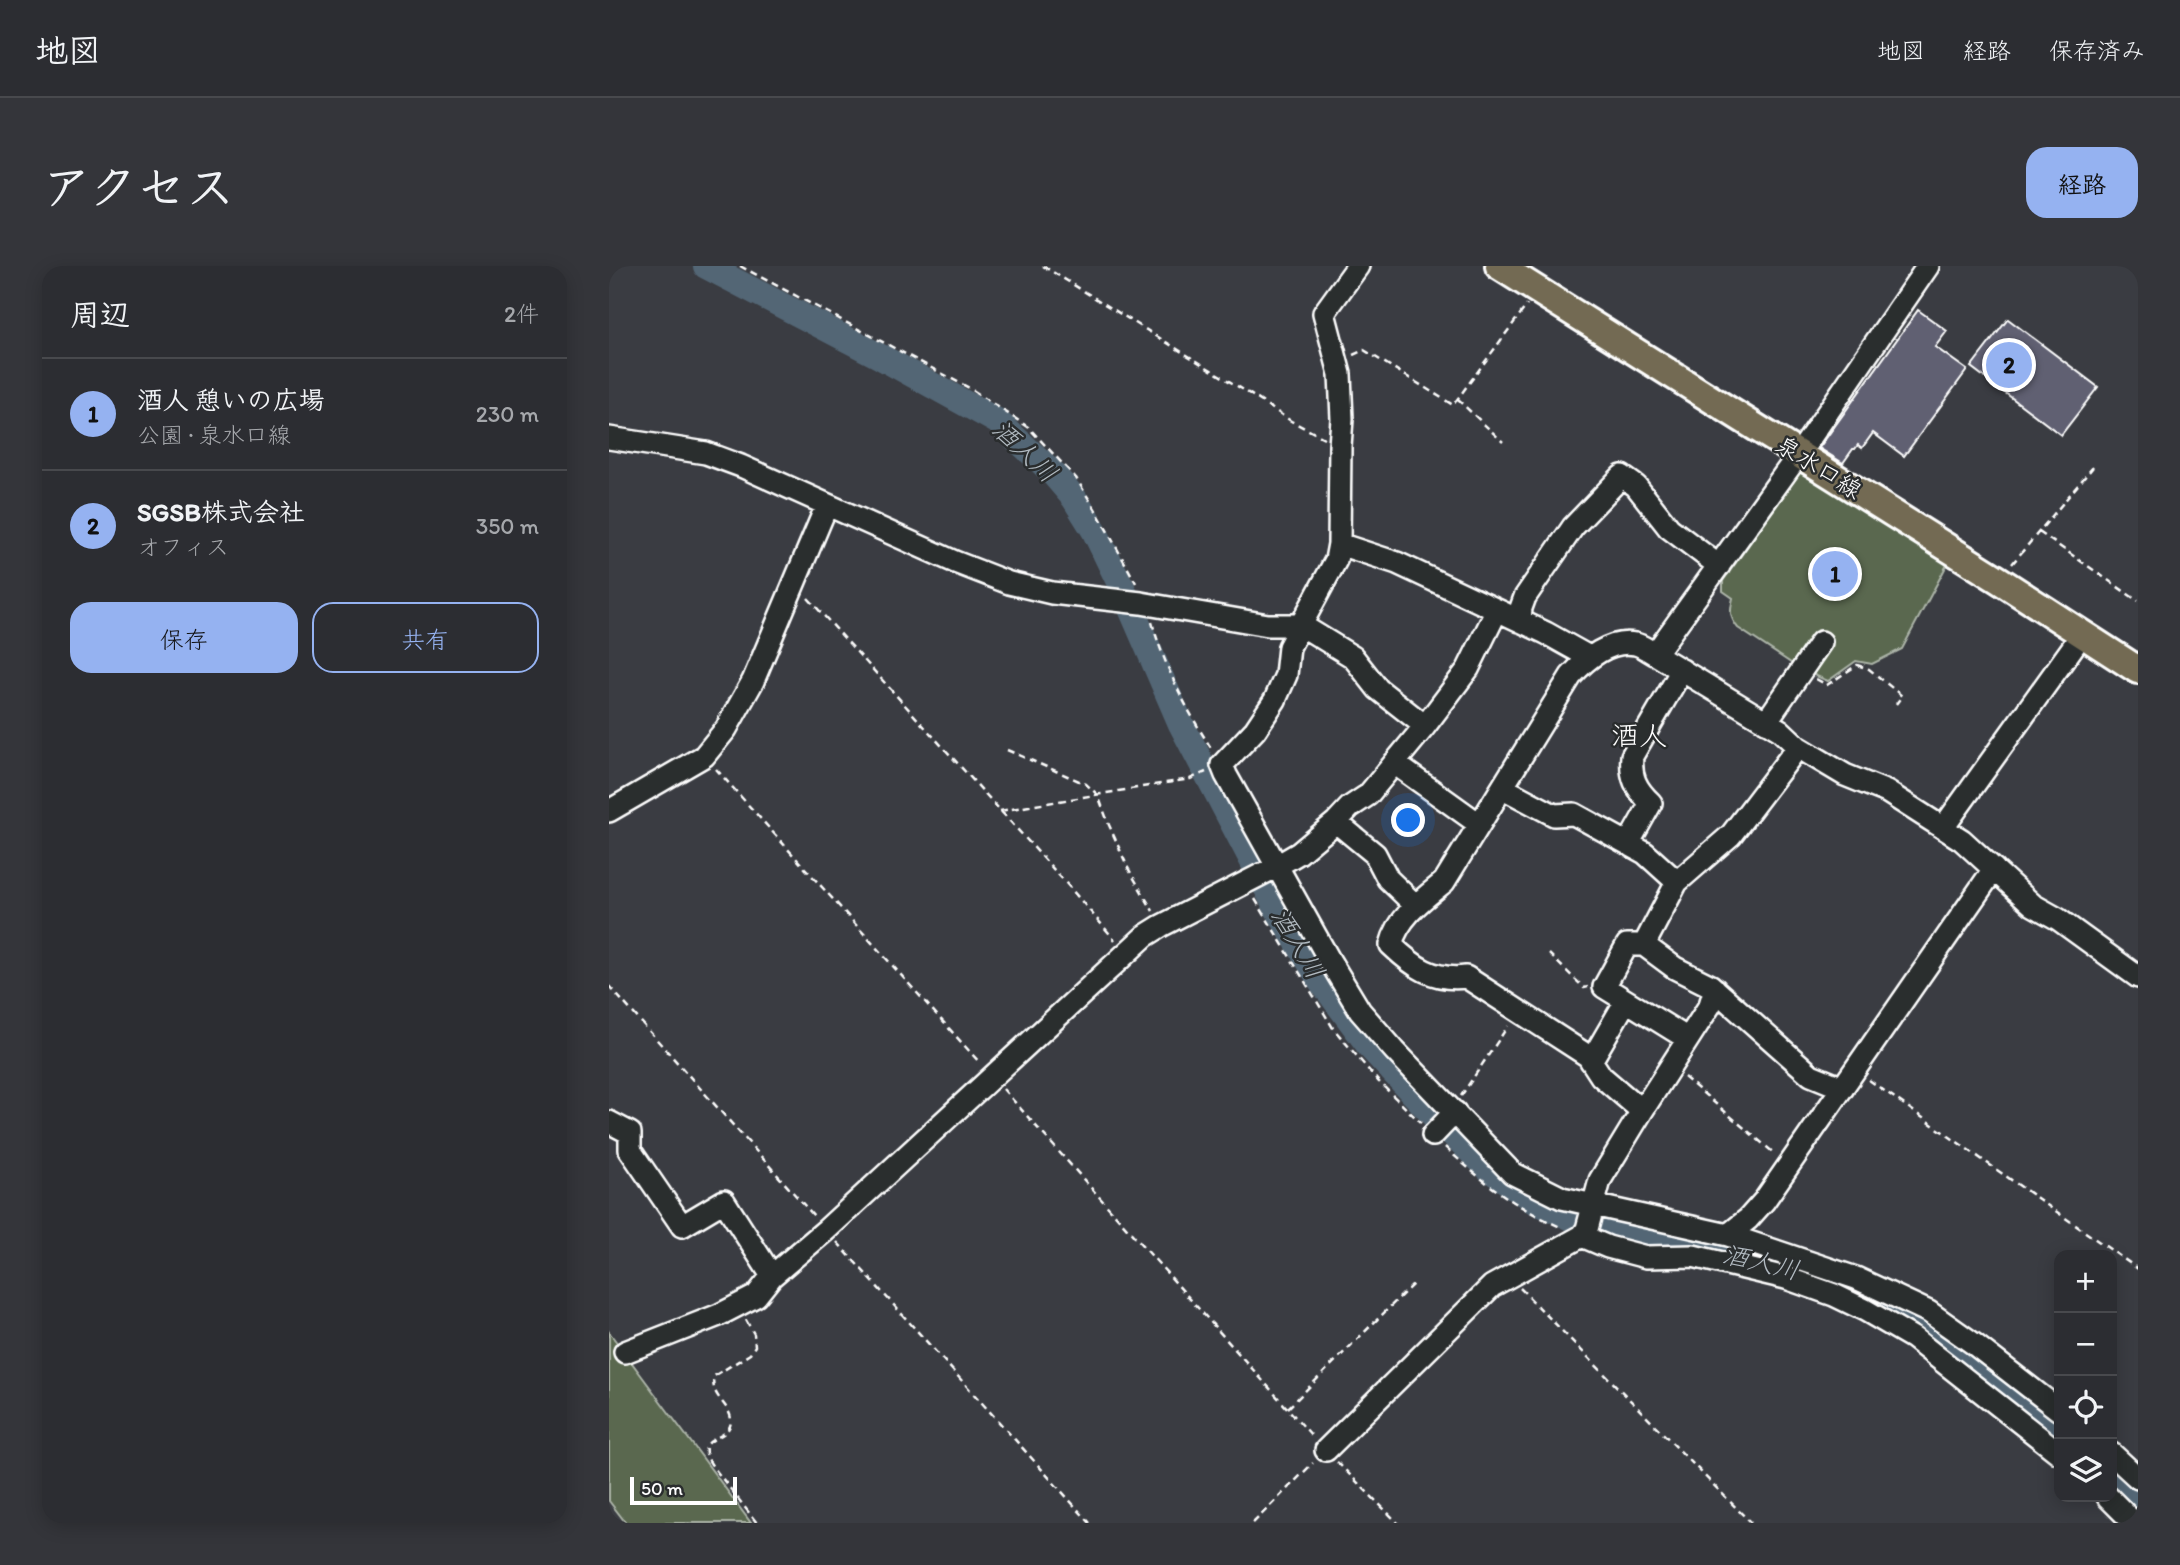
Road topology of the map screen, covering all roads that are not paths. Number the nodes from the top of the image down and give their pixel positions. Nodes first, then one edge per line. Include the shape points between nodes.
1 (1358, 266) edge
2 (1499, 266) edge
3 (1928, 266) edge
4 (609, 438) edge
5 (1799, 454) junction
6 (827, 505) junction
7 (1339, 544) junction
8 (1719, 566) junction
9 (1497, 610) junction
10 (1520, 621) junction
11 (1301, 625) junction
12 (2083, 633) junction
13 (1821, 642) dead end
14 (1655, 654) junction
15 (1589, 657) junction
16 (1682, 670) junction
17 (2138, 670) edge
18 (1766, 722) junction
19 (1425, 726) junction
20 (1798, 747) junction
21 (1394, 763) junction
22 (1503, 788) junction
23 (609, 811) edge
24 (1336, 822) junction
25 (1479, 824) junction
26 (1943, 828) junction
27 (1628, 844) junction
28 (1277, 866) junction
29 (1994, 869) junction
30 (1677, 882) junction
31 (1415, 905) junction
32 (1644, 944) junction
33 (2138, 977) edge
34 (1715, 989) junction
35 (1626, 1001) junction
36 (1688, 1039) junction
37 (1591, 1061) junction
38 (1849, 1079) junction
39 (1641, 1111) junction
40 (1455, 1112) junction
41 (609, 1122) edge
42 (1433, 1135) road end
43 (1594, 1203) junction
44 (1728, 1235) junction
45 (1582, 1236) junction
46 (772, 1276) junction
47 (1929, 1312) junction
48 (1913, 1338) junction
49 (625, 1352) dead end
50 (2054, 1406) edge
51 (2054, 1449) edge
52 (1326, 1450) road end
53 (2117, 1459) edge
54 (2138, 1478) edge
55 (2113, 1502) edge
56 (2134, 1523) edge

1 - 7 street via 1324,313 1340,373
2 - 5 main road, 泉水口線
3 - 5 street
4 - 6 street via 706,453
5 - 8 street
5 - 12 main road, 泉水口線
6 - 11 street via 1009,583 1268,625
6 - 23 street via 753,681 726,729 704,756
7 - 9 street via 1397,563
7 - 11 street via 1336,560
8 - 10 street via 1669,528 1636,486 1622,476 1573,527 1525,597
8 - 14 street
9 - 10 street
9 - 19 street via 1468,669
10 - 15 street
11 - 19 street via 1353,657 1378,689
11 - 28 street via 1275,701 1222,765
12 - 17 main road, 泉水口線
12 - 26 street
13 - 18 street
14 - 15 street via 1636,643 1618,644
14 - 16 street
15 - 22 street via 1571,676
16 - 18 street
16 - 27 street via 1632,756 1630,772 1651,803
18 - 20 street
19 - 21 street
20 - 26 street via 1845,775 1887,792
20 - 30 street via 1731,835
21 - 24 street
21 - 25 street
22 - 25 street
22 - 27 street via 1554,815 1574,814
24 - 28 street
24 - 31 street via 1375,854 1388,879
25 - 31 street via 1444,882
26 - 29 street
27 - 30 street
28 - 40 street via 1360,1010
28 - 46 street via 1161,926 1126,953
29 - 33 street via 2032,905
29 - 38 street
30 - 32 street
31 - 37 street via 1391,945 1410,963 1433,975 1466,977
32 - 34 street via 1675,968
32 - 35 street via 1627,945 1604,987
34 - 36 street
34 - 38 street via 1811,1074
35 - 36 street
35 - 37 street
36 - 39 street
37 - 39 street via 1601,1076
38 - 44 street via 1790,1165 1748,1219
39 - 43 street via 1600,1180
40 - 42 street
40 - 43 street via 1512,1173 1562,1198
41 - 46 street via 630,1133 630,1150 682,1226 724,1202
43 - 44 street
43 - 45 street
44 - 47 street via 1856,1278
45 - 48 street via 1646,1257 1693,1256 1786,1278 1834,1295
45 - 52 street via 1492,1286
46 - 49 street via 756,1296
47 - 48 street
47 - 50 street
48 - 51 street
53 - 54 street
55 - 56 street

